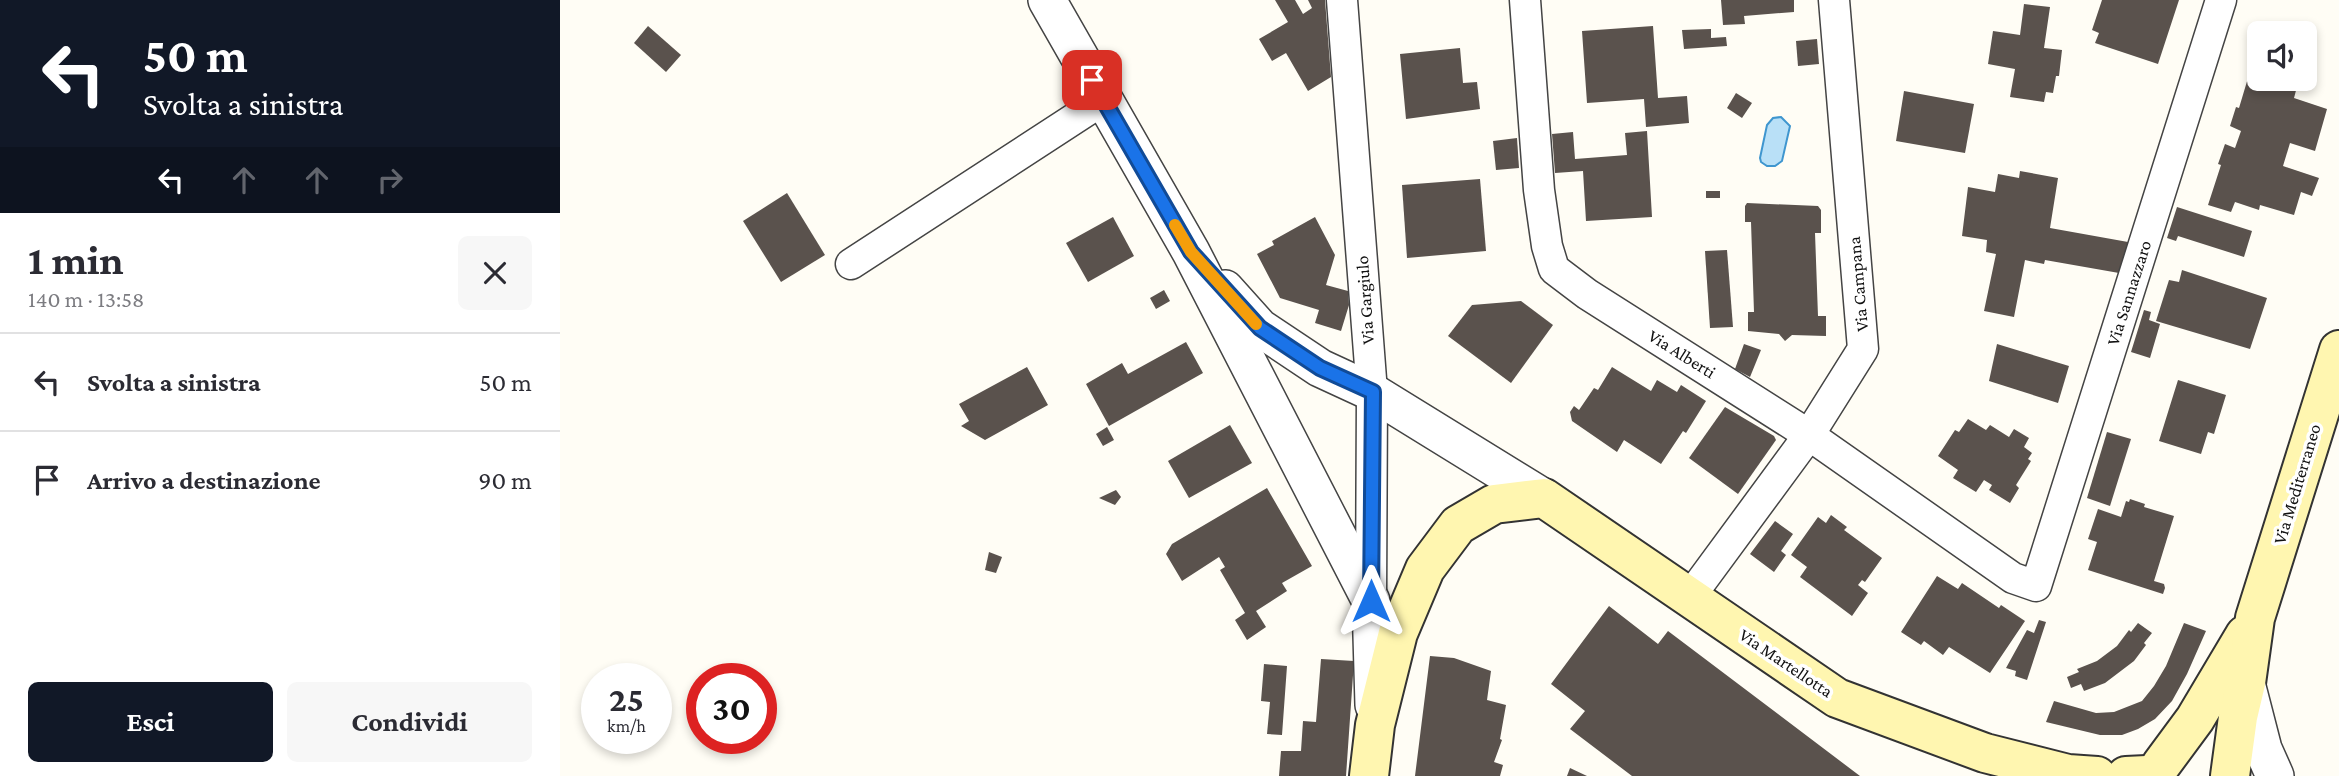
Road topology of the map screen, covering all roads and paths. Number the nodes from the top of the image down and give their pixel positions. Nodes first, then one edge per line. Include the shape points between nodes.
1 (1047, 0) edge
2 (1342, 0) edge
3 (1525, 0) edge
4 (1834, 0) edge
5 (2221, 0) edge
6 (1103, 100) junction
7 (1191, 252) junction
8 (851, 264) dead end
9 (2339, 350) edge
10 (1373, 392) junction
11 (1809, 435) junction
12 (1544, 498) junction
13 (2036, 586) joint
14 (1689, 598) junction
15 (1371, 601) junction
16 (2255, 618) junction
17 (2246, 683) junction
18 (1375, 725) junction
19 (2145, 773) edge
20 (1369, 776) edge
21 (2098, 776) edge
22 (2220, 776) edge
23 (2230, 776) edge
24 (2275, 776) edge

1 - 6 street
2 - 10 street, Via Gargiulo
3 - 11 street, Via Alberti via 1539,190 1555,269
4 - 11 street, Via Campana via 1863,349
5 - 13 street, Via Sannazzaro
6 - 7 street
6 - 8 street
7 - 10 street via 1260,328 1320,368
7 - 15 street
9 - 16 main road, Via Mediterraneo
10 - 12 street
10 - 15 street, Via Gargiulo
11 - 13 street, Via Alberti via 2013,578
11 - 14 street, Via Campana
12 - 14 main road, Via Martellotta
12 - 18 main road via 1494,504 1458,525 1425,569 1398,633
14 - 21 main road, Via Martellotta via 1838,698 1985,753 2068,774
15 - 18 street
16 - 17 main road
16 - 19 main road via 2195,719
17 - 23 main road
17 - 24 street
18 - 20 main road
19 - 22 main road via 2176,761 2207,767

